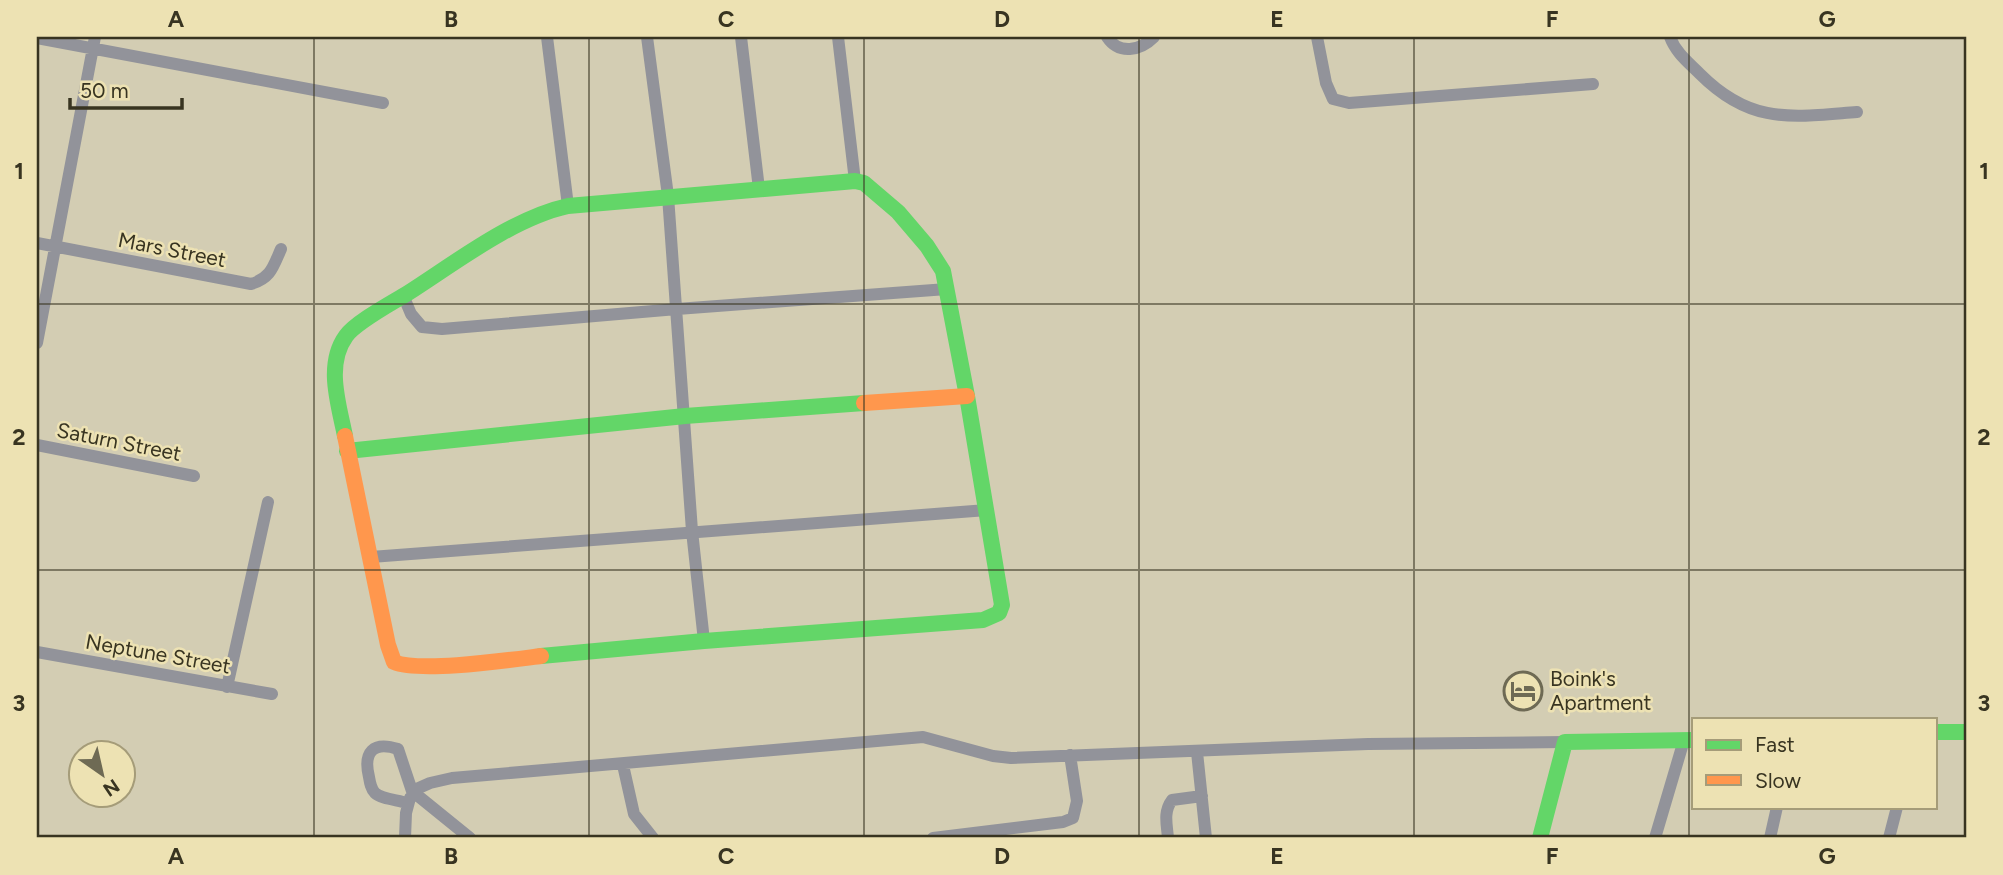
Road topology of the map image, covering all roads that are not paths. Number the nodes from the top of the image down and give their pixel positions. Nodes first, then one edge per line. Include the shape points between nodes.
1 (547, 37) edge
2 (647, 37) edge
3 (741, 37) edge
4 (838, 37) edge
5 (1107, 37) edge
6 (1154, 37) edge
7 (1318, 37) edge
8 (1670, 37) edge
9 (37, 38) edge
10 (94, 43) edge
11 (1592, 84) dead end
12 (383, 103) dead end
13 (1857, 112) dead end
14 (855, 181) junction
15 (760, 189) junction
16 (668, 196) junction
17 (568, 206) junction
18 (37, 243) edge
19 (56, 247) junction
20 (281, 249) dead end
21 (947, 289) junction
22 (403, 295) junction
23 (677, 309) junction
24 (37, 343) edge
25 (967, 396) junction
26 (685, 416) junction
27 (37, 445) edge
28 (347, 451) junction
29 (194, 476) dead end
30 (268, 502) dead end
31 (987, 510) junction
32 (692, 531) junction
33 (371, 556) junction
34 (704, 641) junction
35 (37, 652) edge
36 (227, 687) junction
37 (272, 694) dead end
38 (1937, 732) edge
39 (1966, 732) edge
40 (1689, 740) edge
41 (1565, 742) junction
42 (1197, 751) junction
43 (1070, 755) junction
44 (623, 765) junction
45 (1202, 796) junction
46 (410, 797) junction
47 (1777, 808) edge
48 (1896, 808) edge
49 (405, 838) edge
50 (470, 838) edge
51 (653, 838) edge
52 (933, 838) edge
53 (1168, 838) edge
54 (1206, 838) edge
55 (1540, 838) edge
56 (1655, 838) edge
57 (1770, 838) edge
58 (1889, 838) edge

1 - 17 street
2 - 16 street
3 - 15 street
4 - 14 street
5 - 6 street via 1122,49 1143,46
7 - 11 street via 1326,83 1333,99 1340,102
8 - 13 street via 1677,52 1735,102 1776,116
9 - 10 street
10 - 12 street
10 - 19 street
14 - 15 street
14 - 21 street via 864,183 910,224 939,263
15 - 16 street
16 - 17 street
16 - 23 street
17 - 22 street via 530,218
18 - 19 street, Mars Street
19 - 20 street, Mars Street via 251,284 269,274
19 - 24 street
21 - 23 street
21 - 25 street
22 - 23 street via 422,327 443,329
22 - 28 street via 346,336 339,348 335,387
23 - 26 street
25 - 26 street
25 - 31 street
26 - 28 street
26 - 32 street
27 - 29 street, Saturn Street
28 - 33 street
30 - 36 street
31 - 32 street
31 - 34 street via 1002,606 993,618
32 - 33 street
32 - 34 street
33 - 34 street via 390,656 403,666
35 - 36 street, Neptune Street
36 - 37 street, Neptune Street
38 - 39 street
40 - 41 street
40 - 56 street
41 - 42 street
41 - 55 street
42 - 43 street
42 - 45 street
43 - 44 street via 993,756 923,737
43 - 52 street via 1077,801 1073,818
44 - 46 street via 452,778 430,783
44 - 51 street via 634,814
45 - 53 street via 1172,800 1166,814
45 - 54 street
46 - 49 street
46 - 50 street
47 - 57 street
48 - 58 street

